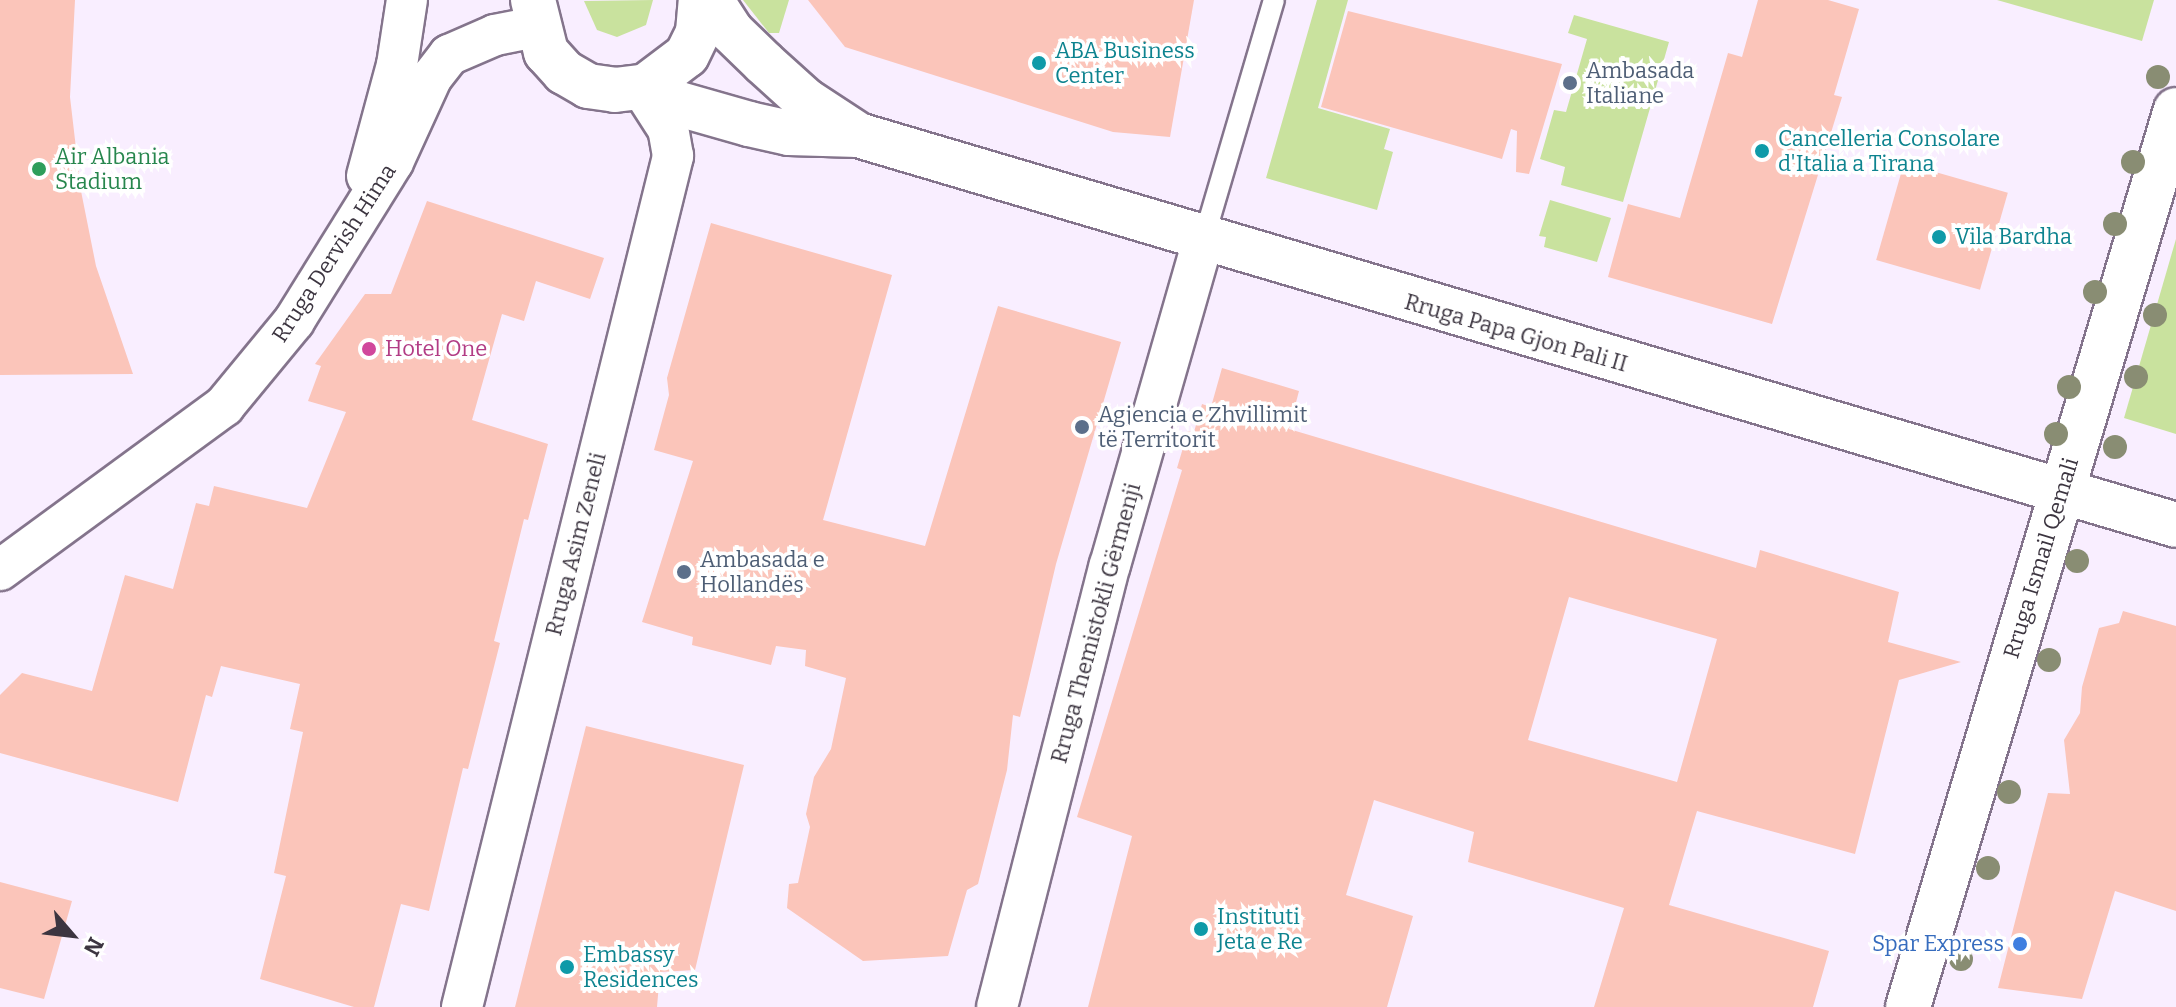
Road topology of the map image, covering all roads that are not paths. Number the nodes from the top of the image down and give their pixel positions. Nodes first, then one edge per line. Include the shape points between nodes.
1 (407, 0) edge
2 (701, 0) edge
3 (711, 0) edge
4 (1274, 0) edge
5 (533, 7) edge
6 (644, 86) junction
7 (2176, 110) edge
8 (858, 135) junction
9 (356, 214) junction
10 (1203, 241) junction
11 (2060, 493) junction
12 (2176, 525) edge
13 (0, 570) edge
14 (462, 1007) edge
15 (997, 1007) edge
16 (1908, 1007) edge

1 - 9 street via 397,65
2 - 6 street via 698,32 687,55
3 - 8 street, Rruga Papa Gjon Pali II via 731,31 764,63 805,100
4 - 10 lane
5 - 6 street via 546,52 564,72 588,86
5 - 9 street, Rruga Dervish Hima via 495,35 449,55 432,77 393,162
6 - 8 street, Rruga Papa Gjon Pali II via 679,104 749,124 789,133
6 - 14 street, Rruga Asim Zeneli via 668,129 673,156
7 - 11 street, Rruga Ismail Qemali
8 - 10 street, Rruga Papa Gjon Pali II
9 - 13 street, Rruga Dervish Hima via 294,321 224,406
10 - 11 street, Rruga Papa Gjon Pali II
10 - 15 street, Rruga Themistokli Gërmenji via 1099,604
11 - 12 street, Rruga Papa Gjon Pali II
11 - 16 street, Rruga Ismail Qemali

